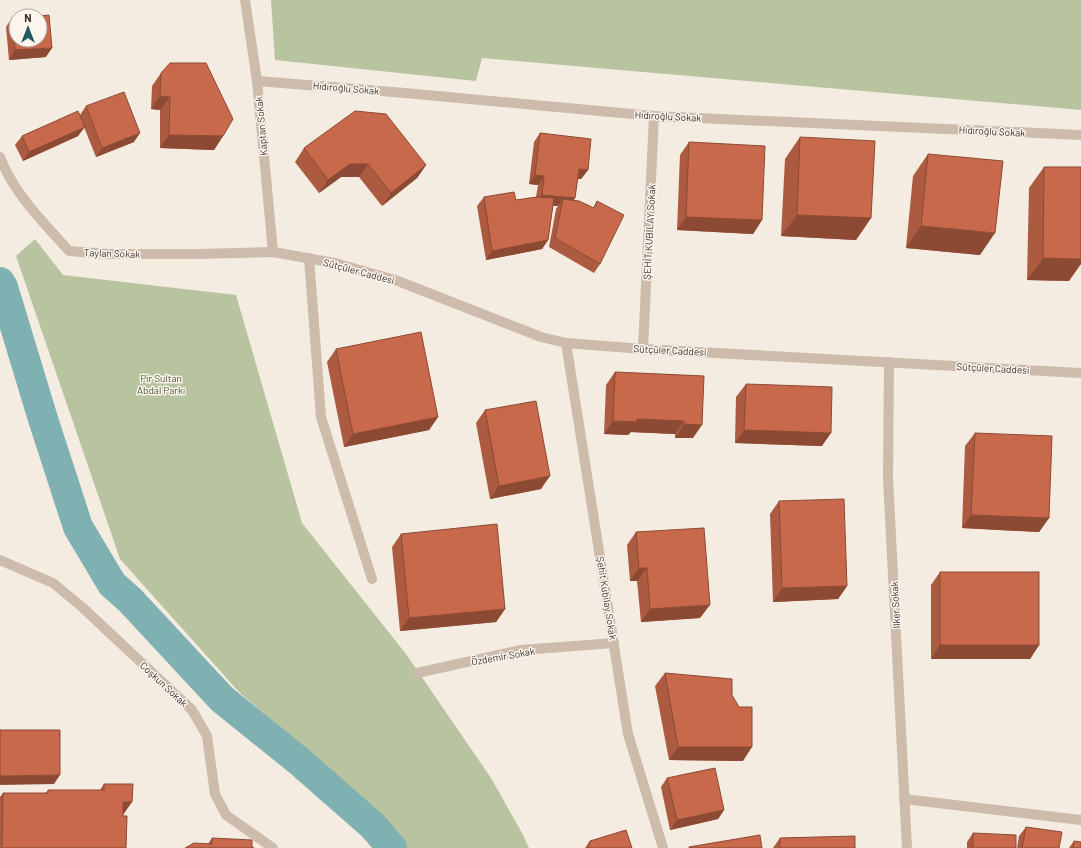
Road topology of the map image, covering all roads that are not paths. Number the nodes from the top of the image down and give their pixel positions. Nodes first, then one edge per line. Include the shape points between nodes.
1 (245, 0) edge
2 (257, 81) junction
3 (654, 116) junction
4 (1081, 135) edge
5 (0, 157) edge
6 (273, 252) junction
7 (309, 258) junction
8 (566, 343) junction
9 (643, 348) junction
10 (889, 362) junction
11 (1081, 372) edge
12 (0, 560) edge
13 (372, 578) dead end
14 (614, 643) junction
15 (417, 673) dead end
16 (904, 799) junction
17 (1081, 820) edge
18 (273, 848) edge
19 (663, 848) edge
20 (907, 848) edge

1 - 2 street, Kaptan Sokak
2 - 3 street, Hıdıroğlu Sokak
2 - 6 street, Kaptan Sokak
3 - 4 street, Hıdıroğlu Sokak
3 - 9 street, ŞEHİT KUBİLAY Sokak
5 - 6 street, Taylan Sokak via 5,171 32,210 69,251 108,254
6 - 7 street, Sütçüler Caddesi
7 - 8 street, Sütçüler Caddesi via 398,281 541,338
7 - 13 street via 321,417
8 - 9 street, Sütçüler Caddesi
8 - 14 street, Şehit Kubilay Sokak
9 - 10 street, Sütçüler Caddesi
10 - 11 street, Sütçüler Caddesi
10 - 16 street, Ilker Sokak via 888,478
12 - 18 street, Coşkun Sokak via 53,583 192,710 207,736 215,794 226,815
14 - 15 street, Özdemir Sokak via 521,650
14 - 19 street, Şehit Kubilay Sokak via 628,734
16 - 17 street
16 - 20 street, Ilker Sokak

